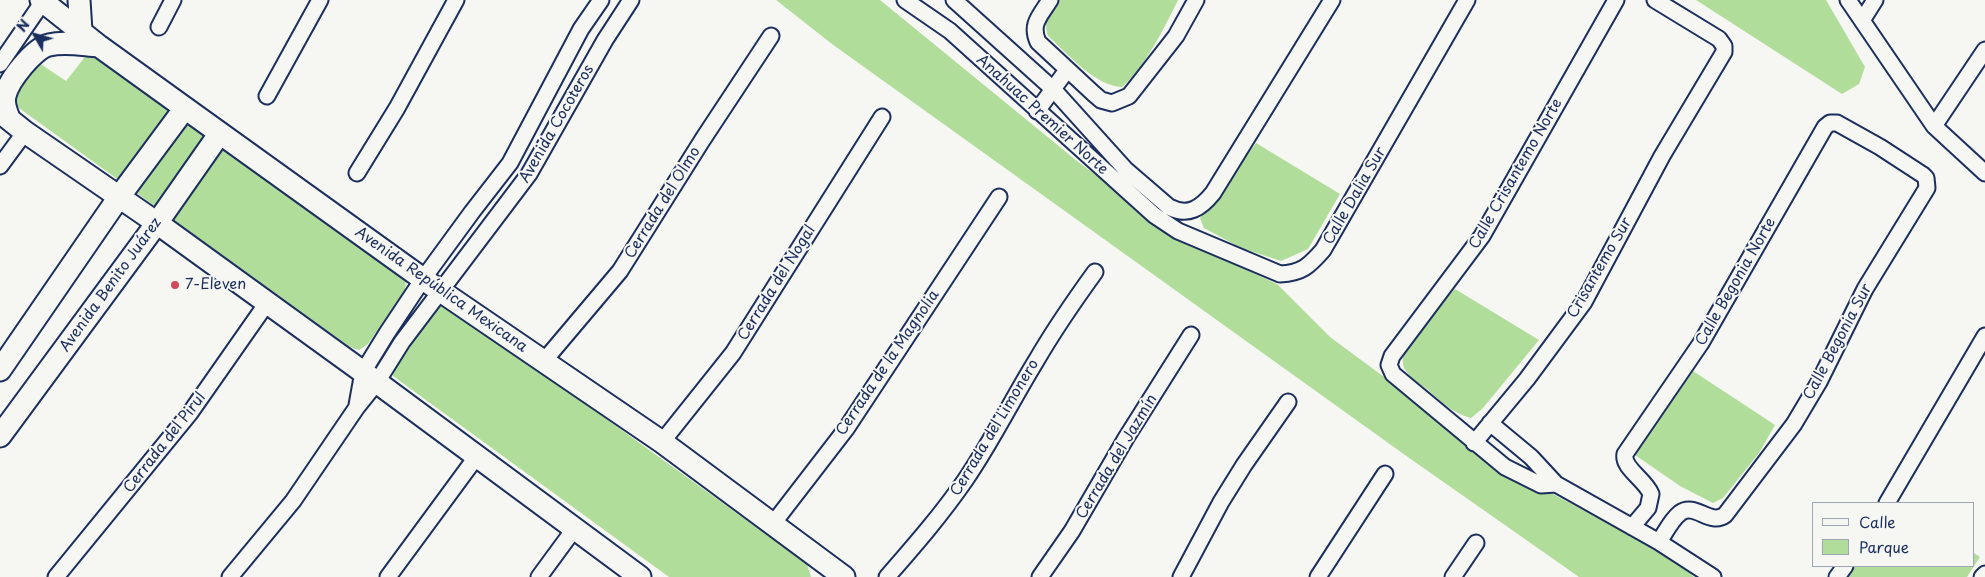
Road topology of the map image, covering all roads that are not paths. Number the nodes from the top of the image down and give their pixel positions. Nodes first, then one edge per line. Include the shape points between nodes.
1 (43, 0) edge
2 (79, 0) edge
3 (173, 0) edge
4 (320, 0) edge
5 (456, 0) edge
6 (601, 0) edge
7 (631, 0) edge
8 (905, 0) edge
9 (954, 0) edge
10 (1050, 0) edge
11 (1196, 0) edge
12 (1332, 0) edge
13 (1468, 0) edge
14 (1616, 0) edge
15 (1656, 0) edge
16 (1848, 0) edge
17 (1875, 0) edge
18 (1863, 19) junction
19 (159, 27) dead end
20 (81, 30) junction
21 (771, 36) dead end
22 (99, 46) junction
23 (1985, 50) edge
24 (0, 64) edge
25 (1067, 70) junction
26 (1053, 89) junction
27 (267, 96) dead end
28 (184, 108) junction
29 (1037, 111) junction
30 (4, 115) edge
31 (882, 116) dead end
32 (1934, 126) junction
33 (25, 132) junction
34 (220, 133) junction
35 (1880, 147) joint
36 (0, 166) edge
37 (1126, 170) junction
38 (357, 173) dead end
39 (1985, 173) edge
40 (1115, 182) junction
41 (119, 197) junction
42 (999, 197) dead end
43 (1187, 212) junction
44 (157, 223) junction
45 (1178, 230) junction
46 (1095, 272) dead end
47 (431, 285) junction
48 (267, 303) junction
49 (1191, 335) dead end
50 (1985, 336) edge
51 (544, 362) junction
52 (0, 370) edge
53 (370, 377) junction
54 (1288, 402) dead end
55 (1490, 423) junction
56 (0, 436) edge
57 (662, 442) junction
58 (1474, 443) junction
59 (477, 456) junction
60 (1385, 474) dead end
61 (1556, 484) junction
62 (1888, 502) edge
63 (772, 525) junction
64 (1632, 527) junction
65 (574, 528) junction
66 (1659, 542) junction
67 (1476, 543) dead end
68 (1985, 574) edge
69 (837, 575) edge
70 (56, 577) edge
71 (230, 577) edge
72 (388, 577) edge
73 (539, 577) edge
74 (640, 577) edge
75 (887, 577) edge
76 (1040, 577) edge
77 (1181, 577) edge
78 (1318, 577) edge
79 (1453, 577) edge
80 (1714, 577) edge
81 (1982, 577) edge

1 - 20 main road, Avenida República Mexicana
1 - 24 street
2 - 20 main road
3 - 19 street
4 - 27 street
5 - 38 street
6 - 47 street, Avenida Cocoteros via 581,29 510,163 472,212
7 - 47 street, Avenida Cocoteros via 604,40 529,174 467,258
8 - 29 street, Anahuac Premier Norte via 950,31
9 - 26 street, Anahuac Premier Norte
10 - 25 street via 1034,25 1034,33 1038,42
11 - 25 street via 1176,36 1129,96 1112,103 1101,100
12 - 43 street via 1213,193 1196,210
13 - 45 street, Calle Dalia Sur via 1323,250 1312,263 1292,274 1280,274
14 - 58 street, Calle Crisantemo Norte via 1482,236 1392,356 1389,365 1393,374
15 - 55 street, Crisantemo Sur via 1719,39 1724,46 1722,56 1662,156 1584,302
16 - 18 street
17 - 18 street
18 - 32 street
20 - 22 main road, Avenida República Mexicana
21 - 51 street, Cerrada del Olmo via 620,270
22 - 28 main road, Avenida República Mexicana
22 - 30 main road via 64,43 38,50 6,91
23 - 32 street
25 - 26 street
26 - 29 street
26 - 37 street, Anahuac Premier Norte
28 - 34 main road, Avenida República Mexicana
28 - 41 main road
29 - 40 street, Anahuac Premier Norte
30 - 33 main road
31 - 57 street, Cerrada del Nogal via 733,352
32 - 39 street
33 - 36 street
33 - 41 main road
34 - 44 main road, Avenida Benito Juárez
34 - 47 main road, Avenida República Mexicana
35 - 64 street, Calle Begonia Norte via 1837,124 1830,123 1825,127 1701,343 1625,454 1626,465 1645,482 1651,494 1648,508
35 - 66 street, Calle Begonia Sur via 1923,175 1926,188 1865,289 1819,382 1794,424 1723,517 1714,518 1693,510 1682,512
37 - 40 street
37 - 43 street, Anahuac Premier Norte via 1169,207
40 - 45 street, Anahuac Premier Norte via 1154,215
41 - 44 main road
41 - 52 main road
42 - 63 street, Cerrada de la Magnolia via 846,429
43 - 45 street
44 - 48 main road
44 - 56 main road, Avenida Benito Juárez
46 - 75 street, Cerrada del Limonero via 1053,333 966,478 941,514
47 - 51 main road, Avenida República Mexicana
47 - 53 street
47 - 53 street via 402,342
48 - 53 main road
48 - 70 street, Cerrada del Pirul via 190,413
49 - 76 street, Cerrada del Jazmín via 1072,531
50 - 62 street
51 - 57 main road, Avenida República Mexicana
53 - 59 main road
53 - 71 street via 357,407 294,501
54 - 77 street via 1221,502
55 - 58 street, Crisantemo Sur
55 - 61 street via 1530,456
57 - 63 main road, Avenida República Mexicana
58 - 61 street via 1522,477 1540,485
59 - 65 main road
59 - 72 street
60 - 78 street
61 - 64 street
63 - 69 main road, Avenida República Mexicana
64 - 66 street
65 - 73 street
65 - 74 main road
66 - 80 street
67 - 79 street
68 - 81 street

